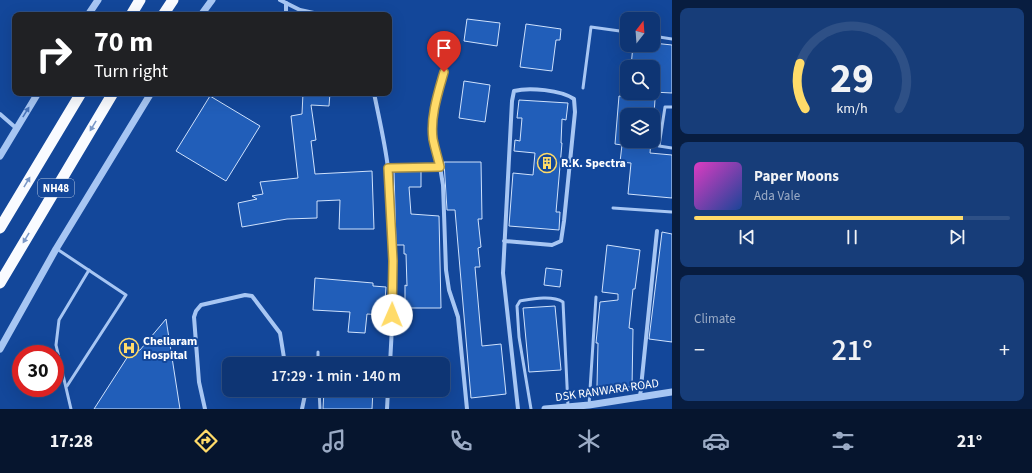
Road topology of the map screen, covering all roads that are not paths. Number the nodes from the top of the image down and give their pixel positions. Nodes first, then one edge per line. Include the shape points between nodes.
1 (98, 0) edge
2 (140, 0) edge
3 (173, 0) edge
4 (212, 0) edge
5 (280, 0) edge
6 (286, 3) junction
7 (90, 12) edge
8 (133, 12) edge
9 (165, 12) edge
10 (203, 12) edge
11 (286, 12) edge
12 (309, 12) edge
13 (620, 31) edge
14 (660, 37) edge
15 (672, 39) edge
16 (444, 72) dead end
17 (583, 88) dead end
18 (36, 96) edge
19 (79, 96) edge
20 (111, 96) edge
21 (149, 96) edge
22 (375, 96) edge
23 (672, 107) edge
24 (0, 114) edge
25 (16, 128) junction
26 (672, 148) edge
27 (0, 156) edge
28 (440, 167) junction
29 (388, 168) junction
30 (613, 208) dead end
31 (672, 212) edge
32 (0, 228) edge
33 (657, 231) dead end
34 (504, 241) junction
35 (56, 249) junction
36 (88, 270) junction
37 (0, 283) edge
38 (596, 297) dead end
39 (0, 349) edge
40 (318, 352) dead end
41 (284, 357) edge
42 (318, 357) edge
43 (390, 357) edge
44 (67, 386) junction
45 (672, 392) edge
46 (305, 397) edge
47 (319, 397) edge
48 (388, 397) edge
49 (640, 397) junction
50 (568, 407) junction
51 (589, 407) edge
52 (71, 409) edge
53 (205, 409) edge
54 (302, 409) edge
55 (320, 409) edge
56 (387, 409) edge
57 (467, 409) edge
58 (518, 409) edge
59 (531, 409) edge
60 (545, 409) edge

1 - 7 street
2 - 8 highway
3 - 9 highway
4 - 10 street
5 - 6 street
6 - 11 street
6 - 12 street
13 - 17 lane via 591,28
14 - 15 lane
16 - 28 street via 433,124 433,139
25 -> 18 street
32 -> 19 highway, NH48
20 -> 37 highway, NH48
21 - 35 street
22 - 29 street
23 - 26 lane via 665,107 659,146
24 - 25 street
25 - 27 street
28 - 29 street
28 - 57 street via 446,270 449,290 458,317
29 - 43 street via 393,261
30 - 31 lane
33 - 49 street
34 - 34 street via 514,91 523,89 567,94 574,99 575,112 561,241 552,245
34 - 58 street via 503,273
35 - 36 lane
35 - 39 street
36 - 44 lane via 58,320 56,345
36 - 44 lane via 126,295
38 - 51 lane
40 - 42 lane
41 - 53 street via 280,333 252,296 245,295 200,306 194,317 199,382
44 - 52 lane
45 - 49 street, DSK RANWARA ROAD
46 - 54 street
47 - 55 lane
48 - 56 street
49 - 51 street, DSK RANWARA ROAD
50 - 51 street, DSK RANWARA ROAD
50 - 59 lane via 562,302 557,298 520,301 517,306 519,336
50 - 60 street, DSK RANWARA ROAD

